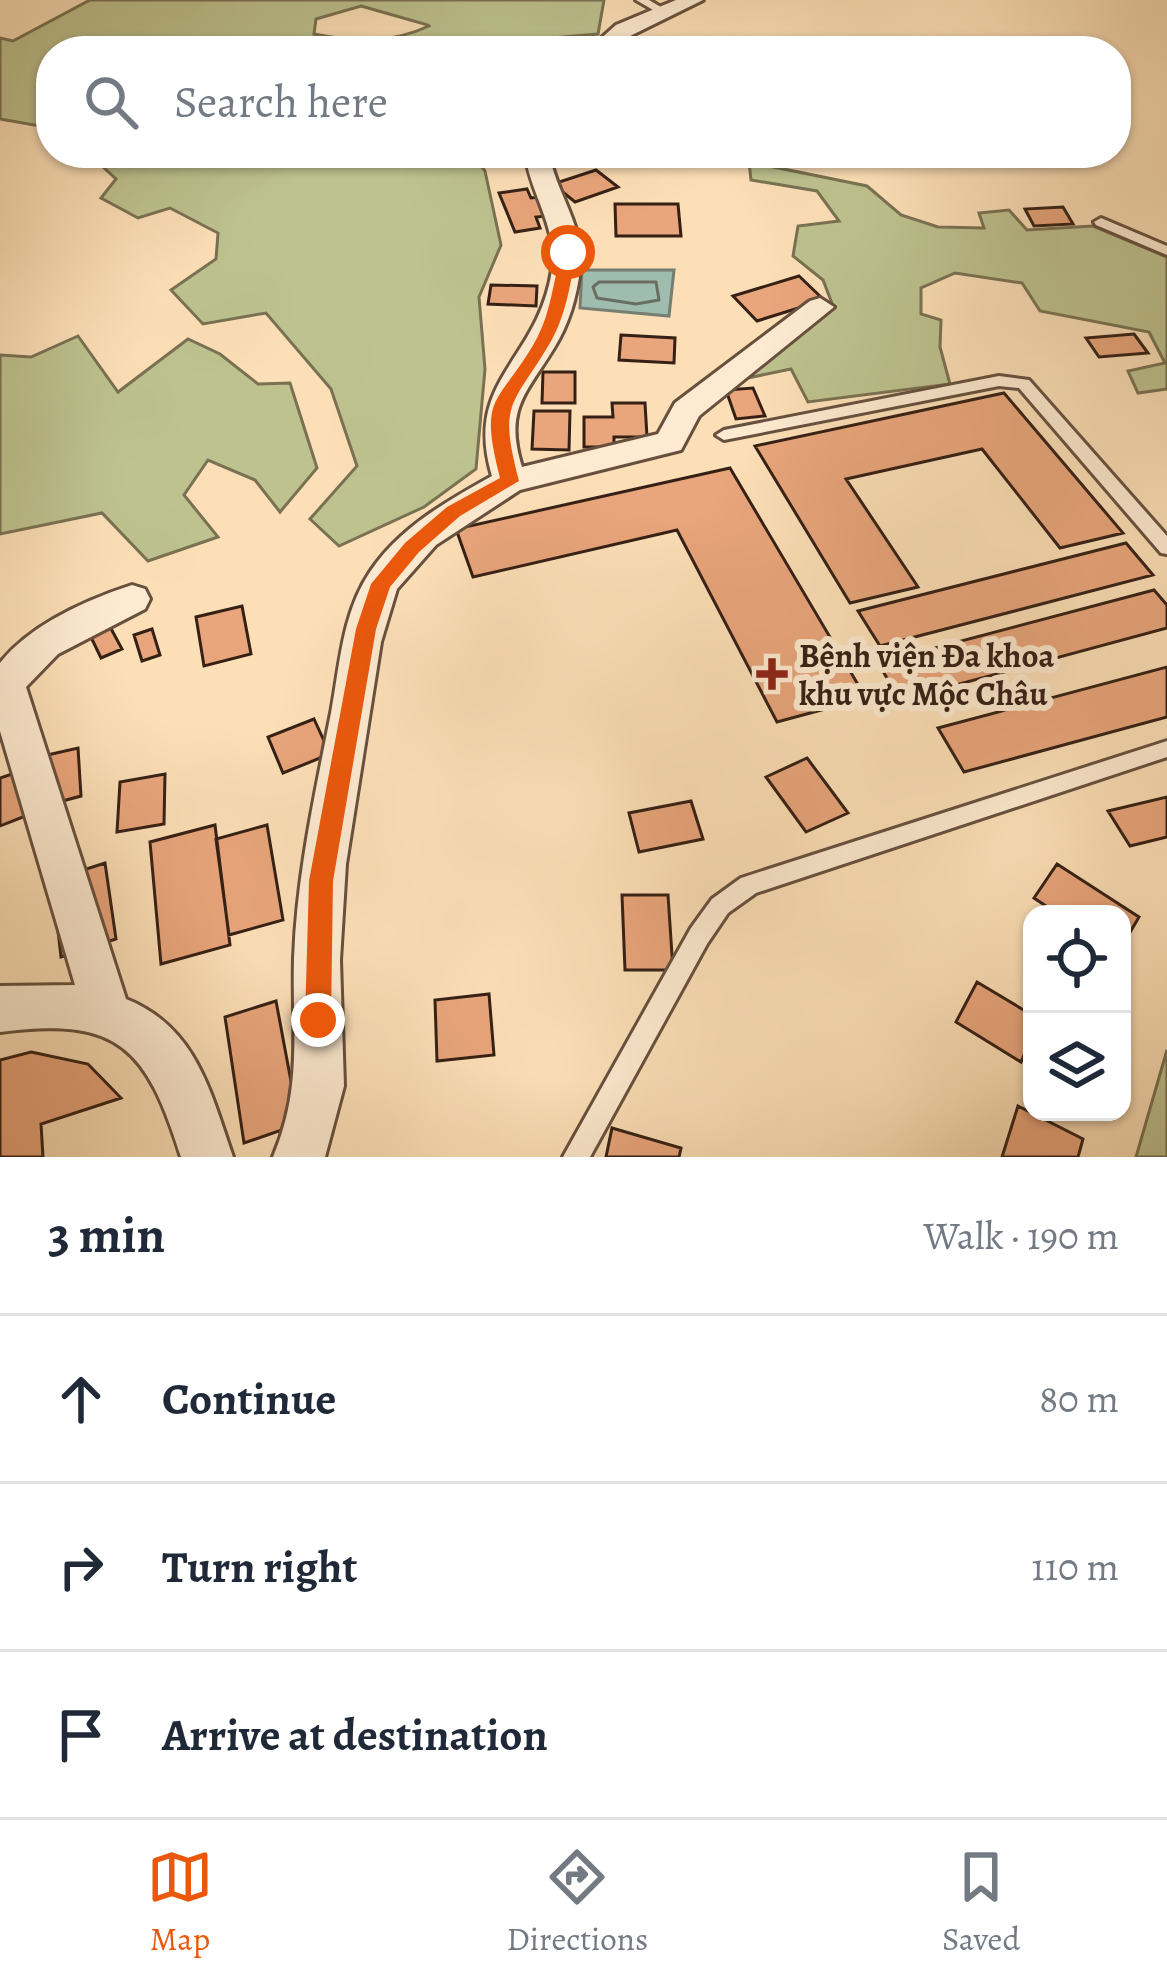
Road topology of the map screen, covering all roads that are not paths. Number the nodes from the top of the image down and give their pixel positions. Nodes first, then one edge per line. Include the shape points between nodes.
1 (641, 0) edge
2 (692, 0) edge
3 (664, 12) junction
4 (613, 36) edge
5 (539, 168) edge
6 (1101, 221) dead end
7 (1167, 250) edge
8 (820, 307) dead end
9 (724, 434) dead end
10 (510, 481) junction
11 (1167, 548) edge
12 (132, 599) dead end
13 (1167, 749) edge
14 (0, 1009) edge
15 (108, 1016) junction
16 (207, 1157) edge
17 (299, 1157) edge
18 (576, 1157) edge

1 - 3 lane
2 - 3 street
3 - 4 street
5 - 10 street via 568,252 544,340 507,390 499,415
6 - 7 lane
8 - 10 street via 686,410 670,442
9 - 11 lane via 999,381 1024,383
10 - 17 street via 454,512 412,548 381,584 366,629 321,881 320,1086
12 - 15 street via 44,643 16,664 6,686
13 - 18 lane via 748,885 699,936
14 - 15 street via 46,1002
15 - 16 street via 152,1039 176,1072

